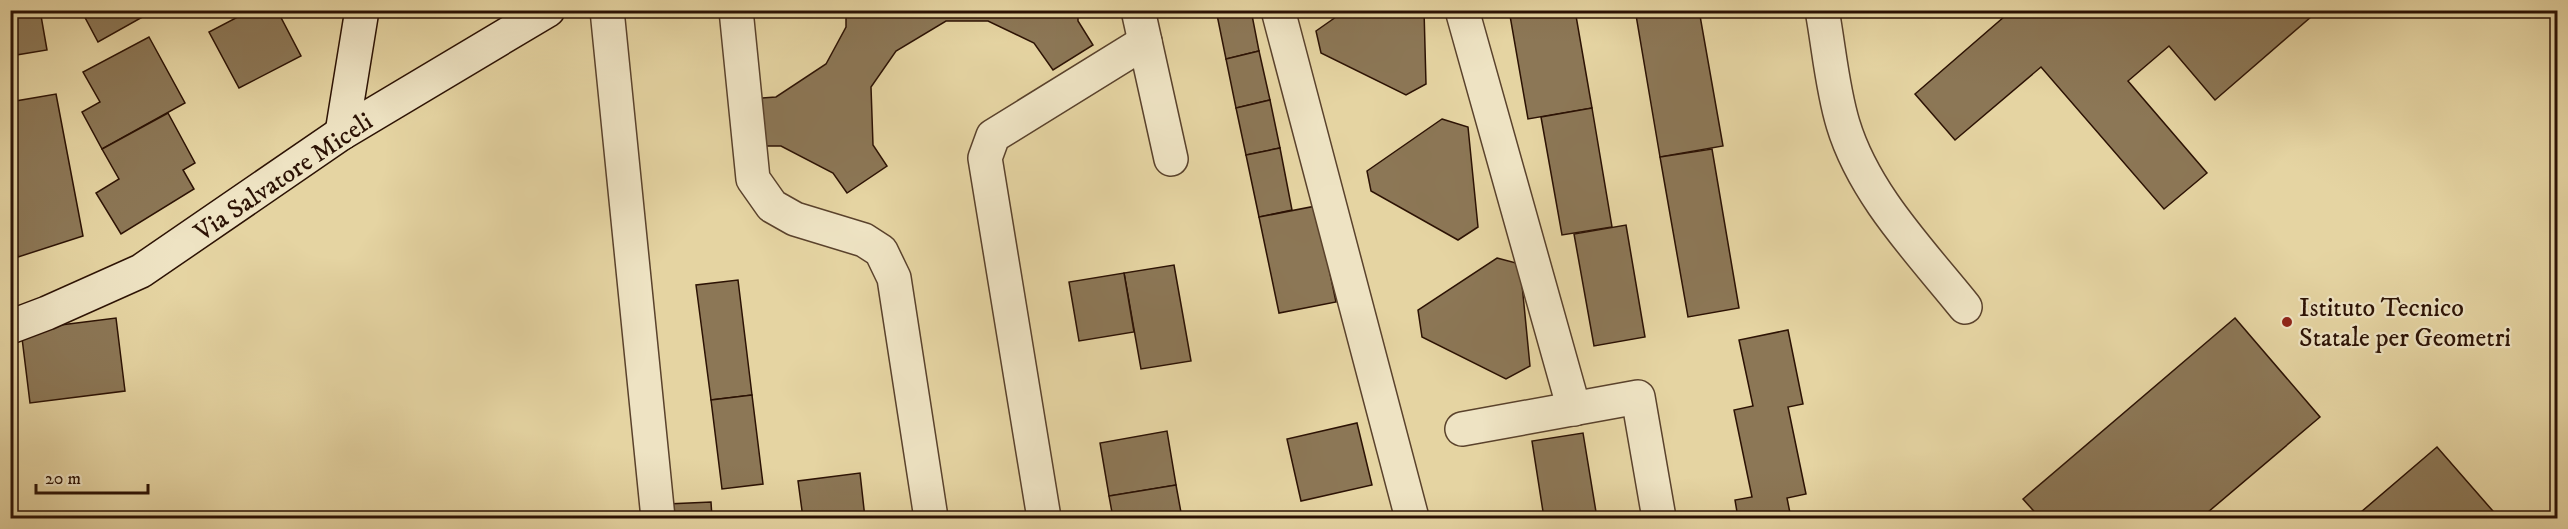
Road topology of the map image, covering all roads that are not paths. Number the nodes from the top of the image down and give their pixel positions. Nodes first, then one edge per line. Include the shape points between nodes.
1 (362, 10) edge
2 (548, 10) edge
3 (607, 10) edge
4 (736, 10) edge
5 (1138, 10) edge
6 (1278, 10) edge
7 (1462, 10) edge
8 (1822, 10) edge
9 (1145, 42) junction
10 (342, 133) junction
11 (1171, 159) dead end
12 (1965, 308) dead end
13 (10, 327) edge
14 (1574, 409) junction
15 (1462, 429) dead end
16 (658, 519) edge
17 (931, 519) edge
18 (1044, 519) edge
19 (1412, 519) edge
20 (1659, 519) edge

1 - 10 street
2 - 10 street, Via Salvatore Miceli
3 - 16 street
4 - 17 street via 753,179 772,206 795,219 864,240 881,251 894,278
5 - 9 street
6 - 19 street
7 - 14 street
8 - 12 street via 1843,124 1863,170 1881,202
9 - 11 street
9 - 18 street via 993,136 985,158
10 - 13 street, Via Salvatore Miceli via 141,271
14 - 15 street
14 - 20 street via 1638,397

